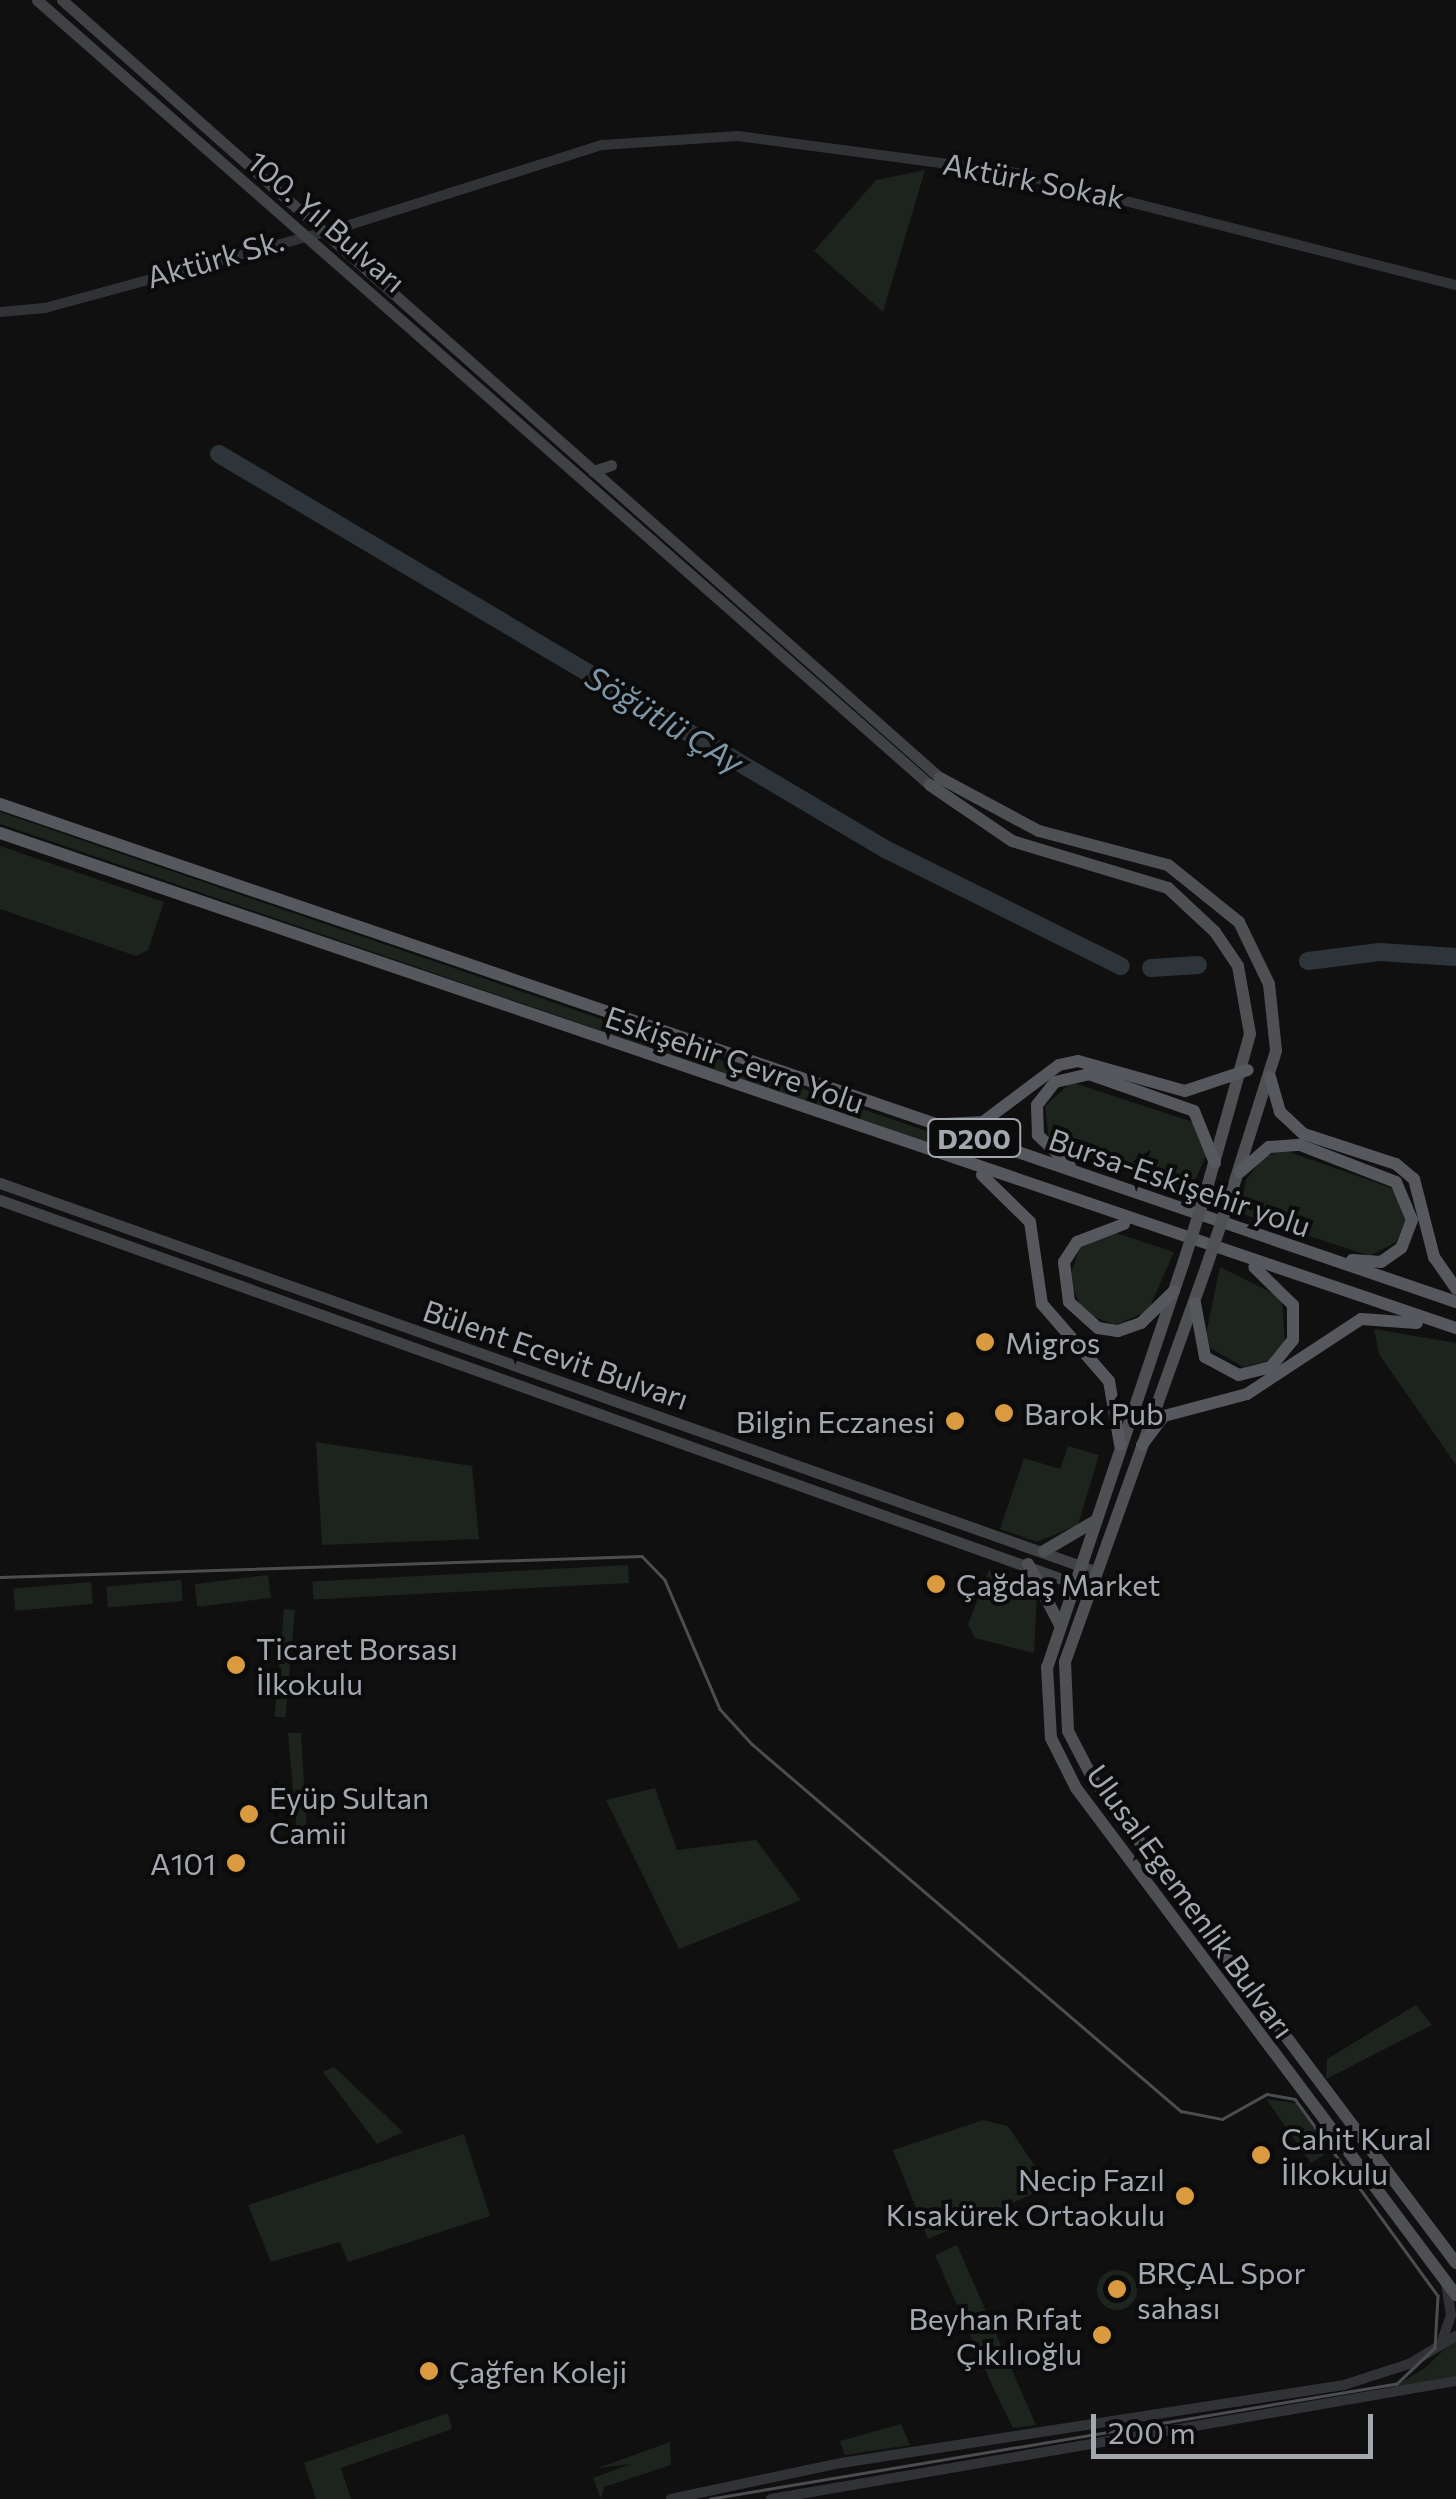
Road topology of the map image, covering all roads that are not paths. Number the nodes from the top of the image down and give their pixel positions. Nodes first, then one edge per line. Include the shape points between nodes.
1 (37, 0) edge
2 (62, 0) edge
3 (602, 145) joint
4 (320, 229) junction
5 (303, 234) junction
6 (1456, 285) edge
7 (0, 312) edge
8 (597, 456) dead end
9 (611, 465) dead end
10 (588, 476) junction
11 (935, 782) junction
12 (0, 804) edge
13 (0, 832) edge
14 (1248, 1070) junction
15 (1270, 1077) junction
16 (937, 1125) junction
17 (1215, 1163) junction
18 (963, 1164) junction
19 (1240, 1172) junction
20 (1089, 1178) junction
21 (0, 1182) edge
22 (0, 1200) edge
23 (1134, 1224) junction
24 (1326, 1257) junction
25 (1244, 1260) junction
26 (1456, 1289) edge
27 (1174, 1290) junction
28 (1456, 1302) edge
29 (1195, 1303) junction
30 (1456, 1330) edge
31 (1120, 1445) junction
32 (1142, 1445) junction
33 (1095, 1521) junction
34 (1044, 1551) junction
35 (1028, 1564) junction
36 (1082, 1565) junction
37 (1096, 1571) junction
38 (1076, 1582) junction
39 (1090, 1589) junction
40 (1060, 1625) junction
41 (1456, 2264) edge
42 (1451, 2290) edge
43 (1456, 2336) edge
44 (1440, 2344) junction
45 (1456, 2381) edge
46 (671, 2499) edge
47 (771, 2499) edge

1 - 5 main road, 100. Yıl Bulvarı
2 - 4 main road, 100. Yıl Bulvarı
3 - 4 street, Aktürk Sk.
3 - 6 street, Aktürk Sokak via 738,136 1016,173
4 - 5 street, Aktürk Sk.
4 - 10 main road, 100. Yıl Bulvarı
5 - 7 street, Aktürk Sk. via 45,308
5 - 10 main road, 100. Yıl Bulvarı
8 - 10 main road
9 - 10 main road
10 - 11 main road, 100. Yıl Bulvarı
11 - 14 main road, Ulusal Egemenlik Bulvarı via 980,826 1140,876 1196,910 1238,966 1249,999
11 - 15 main road, Ulusal Egemenlik Bulvarı via 1003,817 1168,865 1205,888 1239,922 1269,984
12 - 16 highway, Bursa-Eskişehir yolu / D200
13 - 18 highway, Eskişehir Çevre Yolu / D200
14 - 16 highway via 1185,1091 1078,1061 1059,1064 982,1122
14 - 17 main road, Ulusal Egemenlik Bulvarı
15 - 19 main road, Ulusal Egemenlik Bulvarı
15 - 26 highway via 1280,1112 1304,1134 1396,1164 1414,1180 1434,1258
16 - 20 highway, Bursa-Eskişehir yolu / D200
17 - 20 highway via 1194,1112 1073,1075 1041,1096 1035,1125 1044,1145
17 - 27 main road, Ulusal Egemenlik Bulvarı, bridge
18 - 23 highway, Eskişehir Çevre Yolu / D200
18 - 31 highway via 1004,1189 1030,1222 1042,1304 1109,1381
19 - 24 highway via 1270,1147 1300,1145 1396,1182 1412,1220 1401,1248 1381,1262
19 - 29 main road, Ulusal Egemenlik Bulvarı, bridge
20 - 24 highway, Bursa-Eskişehir yolu / D200
21 - 34 main road, Bülent Ecevit Bulvarı
22 - 35 main road, Bülent Ecevit Bulvarı
23 - 25 highway, Eskişehir Çevre Yolu / D200
23 - 27 highway via 1076,1242 1064,1262 1069,1302 1098,1328 1118,1331 1142,1323
24 - 28 highway, Bursa-Eskişehir yolu / D200
25 - 29 highway via 1293,1306 1293,1340 1280,1361 1249,1375 1220,1368 1197,1342
25 - 30 highway, Eskişehir Çevre Yolu / D200
27 - 31 main road, Ulusal Egemenlik Bulvarı
29 - 32 main road, Ulusal Egemenlik Bulvarı
30 - 32 highway via 1360,1319 1247,1394 1164,1416
31 - 33 main road, Ulusal Egemenlik Bulvarı
32 - 37 main road, Ulusal Egemenlik Bulvarı
33 - 34 main road
33 - 36 main road, Ulusal Egemenlik Bulvarı
34 - 36 main road, Bülent Ecevit Bulvarı
35 - 38 main road, Bülent Ecevit Bulvarı
35 - 40 main road
36 - 37 main road, Bülent Ecevit Bulvarı
36 - 38 main road, Ulusal Egemenlik Bulvarı
37 - 39 main road, Ulusal Egemenlik Bulvarı
38 - 39 main road, Bülent Ecevit Bulvarı
38 - 40 main road, Ulusal Egemenlik Bulvarı
39 - 41 main road, Ulusal Egemenlik Bulvarı via 1061,1697 1079,1757
40 - 42 main road, Ulusal Egemenlik Bulvarı via 1046,1716 1076,1788
42 - 44 street via 1451,2316
43 - 44 street
44 - 46 street via 1409,2364 1344,2385 840,2463
45 - 47 street

